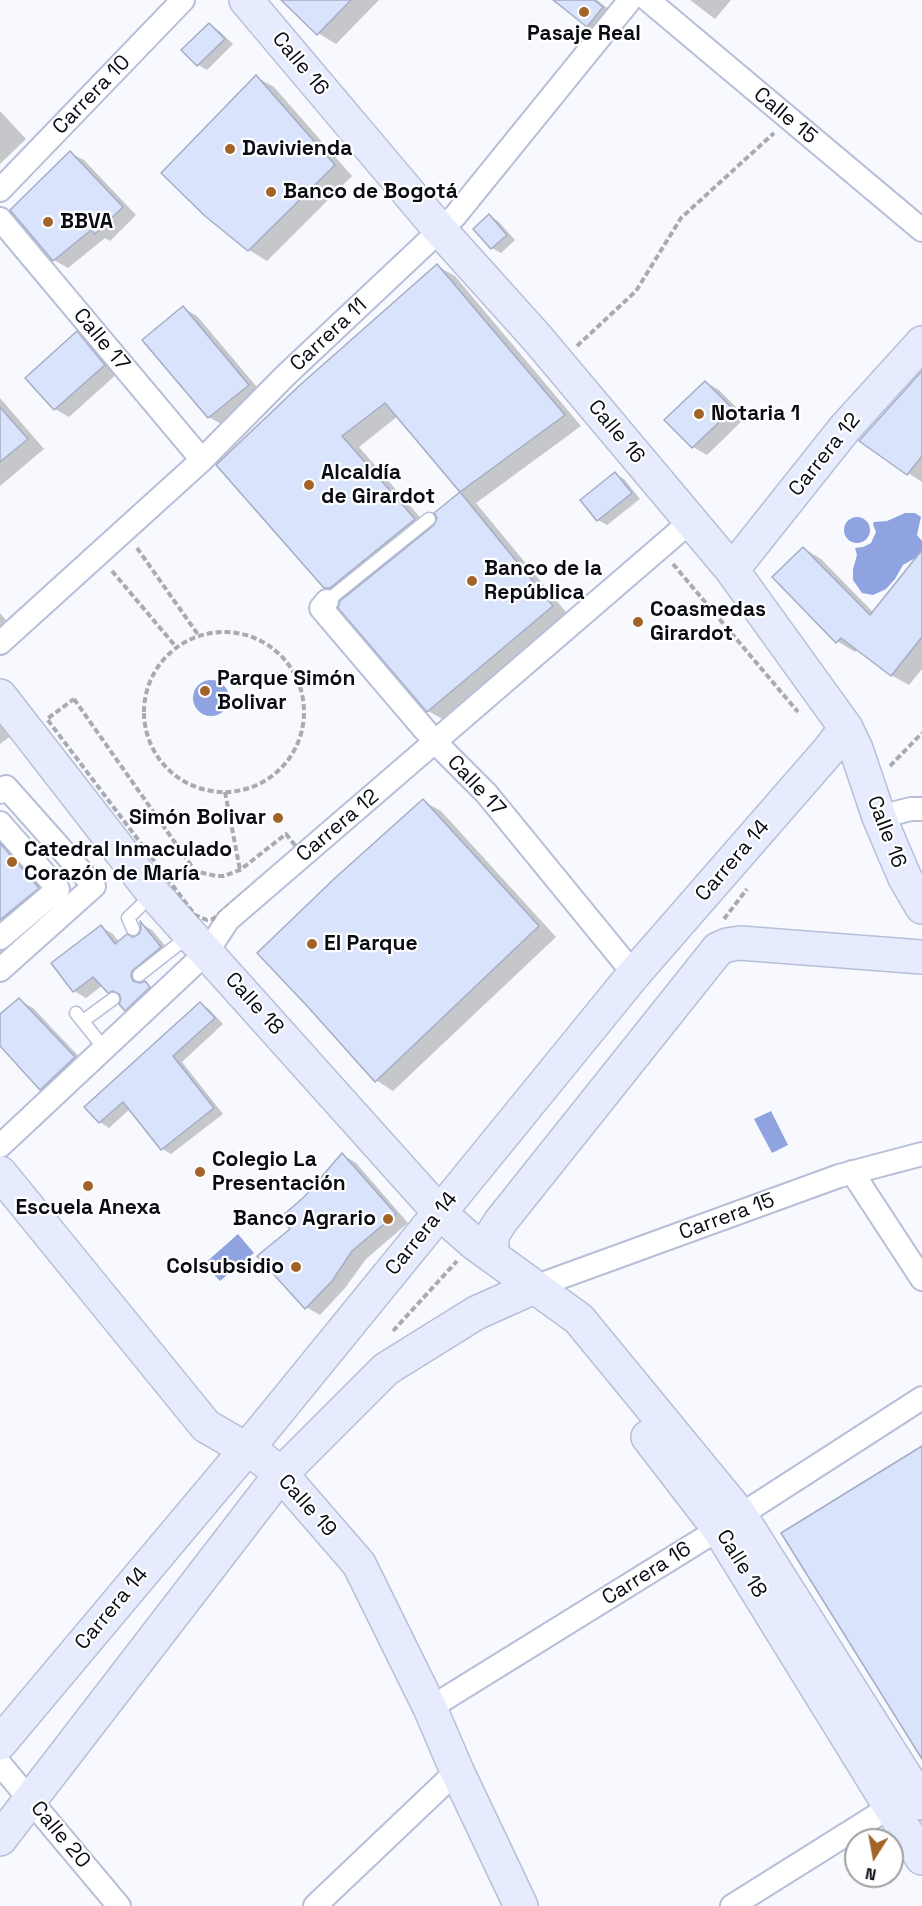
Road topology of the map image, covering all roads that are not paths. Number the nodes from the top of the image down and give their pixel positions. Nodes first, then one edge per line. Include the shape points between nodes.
1 (183, 0) edge
2 (246, 0) edge
3 (630, 0) edge
4 (648, 0) edge
5 (0, 190) edge
6 (0, 219) edge
7 (440, 230) junction
8 (922, 230) edge
9 (922, 343) edge
10 (202, 460) junction
11 (429, 519) dead end
12 (691, 521) junction
13 (732, 570) junction
14 (327, 602) joint
15 (0, 643) edge
16 (0, 696) edge
17 (846, 728) junction
18 (436, 743) junction
19 (0, 792) edge
20 (922, 809) edge
21 (879, 817) junction
22 (0, 823) edge
23 (153, 893) junction
24 (922, 907) edge
25 (133, 929) dead end
26 (0, 938) edge
27 (199, 943) junction
28 (922, 957) edge
29 (0, 970) edge
30 (634, 974) junction
31 (139, 975) dead end
32 (113, 999) dead end
33 (104, 1048) junction
34 (0, 1146) edge
35 (922, 1154) edge
36 (852, 1172) junction
37 (0, 1173) edge
38 (440, 1213) junction
39 (483, 1250) junction
40 (922, 1279) edge
41 (534, 1287) junction
42 (922, 1398) edge
43 (246, 1449) junction
44 (281, 1474) junction
45 (730, 1522) junction
46 (430, 1708) junction
47 (0, 1743) edge
48 (0, 1764) edge
49 (458, 1771) junction
50 (913, 1797) edge
51 (30, 1798) junction
52 (0, 1839) edge
53 (922, 1858) edge
54 (119, 1906) edge
55 (315, 1906) edge
56 (521, 1906) edge
57 (732, 1906) edge

1 - 5 street, Carrera 10
2 - 7 street, Calle 16
3 - 7 street, Carrera 11 via 461,210
4 - 8 street, Calle 15
6 - 10 street, Calle 17
7 - 10 street, Carrera 11
7 - 12 street, Calle 16 via 538,339
9 - 13 street, Carrera 12 via 845,428
10 - 15 street, Carrera 11
11 - 14 lane
12 - 13 street, Calle 16
12 - 18 street, Carrera 12
13 - 17 street, Calle 16
14 - 18 street, Calle 17 via 321,608
16 - 23 street, Calle 18
17 - 21 street, Calle 16
17 - 30 street, Carrera 14
18 - 27 street, Carrera 12
18 - 30 street, Calle 17 via 486,793
19 - 29 street via 6,787 94,886
20 - 21 street
21 - 24 street, Calle 16
22 - 26 street via 57,889
23 - 25 lane via 128,918
23 - 27 street, Calle 18
27 - 31 lane via 156,956
27 - 33 street, Carrera 12
27 - 38 street, Calle 18
28 - 39 street via 740,943 718,949 501,1221
30 - 38 street, Carrera 14
32 - 33 lane via 80,1017
33 - 34 street, Carrera 12
35 - 36 street, Carrera 15
36 - 40 street
36 - 41 street, Carrera 15
37 - 43 street, Calle 19 via 206,1426
38 - 39 street, Calle 18
38 - 43 street, Carrera 14
39 - 41 street, Calle 18
41 - 44 street via 476,1313 386,1369
41 - 45 street, Calle 18 via 565,1330
42 - 45 street, Carrera 16
43 - 44 street, Calle 19
43 - 47 street, Carrera 14
44 - 46 street, Calle 19 via 359,1564
44 - 51 street
45 - 46 street, Carrera 16
45 - 50 street, Calle 18
46 - 49 street, Calle 19
48 - 51 street, Calle 20
49 - 55 street
49 - 56 street, Calle 19
50 - 53 street, Calle 18
50 - 57 street
51 - 52 street
51 - 54 street, Calle 20

